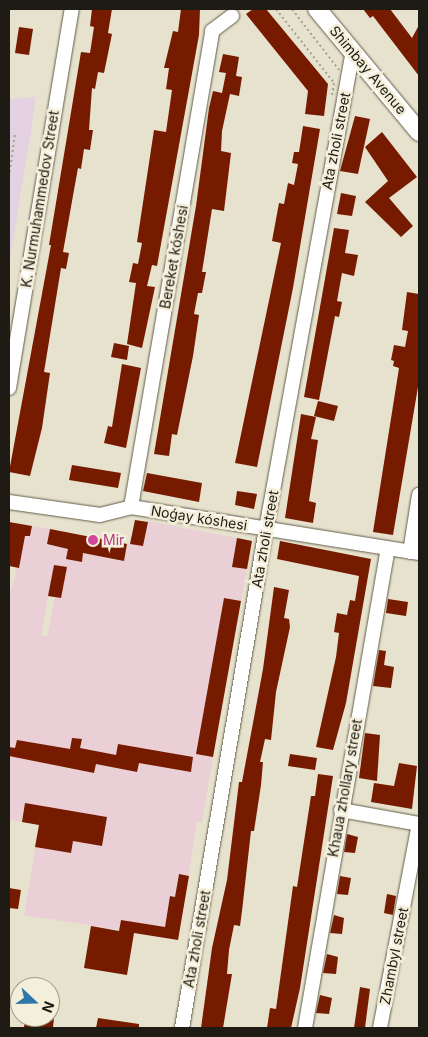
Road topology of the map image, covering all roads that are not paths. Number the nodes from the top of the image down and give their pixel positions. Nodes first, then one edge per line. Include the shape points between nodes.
1 (72, 9) edge
2 (317, 9) edge
3 (232, 16) dead end
4 (353, 52) junction
5 (419, 132) edge
6 (9, 388) edge
7 (419, 495) edge
8 (9, 502) edge
9 (131, 507) junction
10 (266, 529) junction
11 (388, 549) junction
12 (414, 553) edge
13 (341, 810) junction
14 (419, 824) edge
15 (182, 1028) edge
16 (304, 1028) edge
17 (380, 1028) edge

1 - 6 street, K. Nurmuhammedov Street
2 - 4 main road, Shimbay Avenue
3 - 9 street, Bereket kóshesi via 212,31
4 - 5 main road, Shimbay Avenue
4 - 10 street, Ata zholi street
7 - 12 street
8 - 9 street, Noǵay kóshesi via 100,515
9 - 10 street, Noǵay kóshesi
10 - 11 street, Noǵay kóshesi
10 - 15 street, Ata zholi street
11 - 12 street, Noǵay kóshesi
11 - 13 street, Khaua zhollary street
13 - 14 street
13 - 16 street, Khaua zhollary street
14 - 17 street, Zhambyl street

